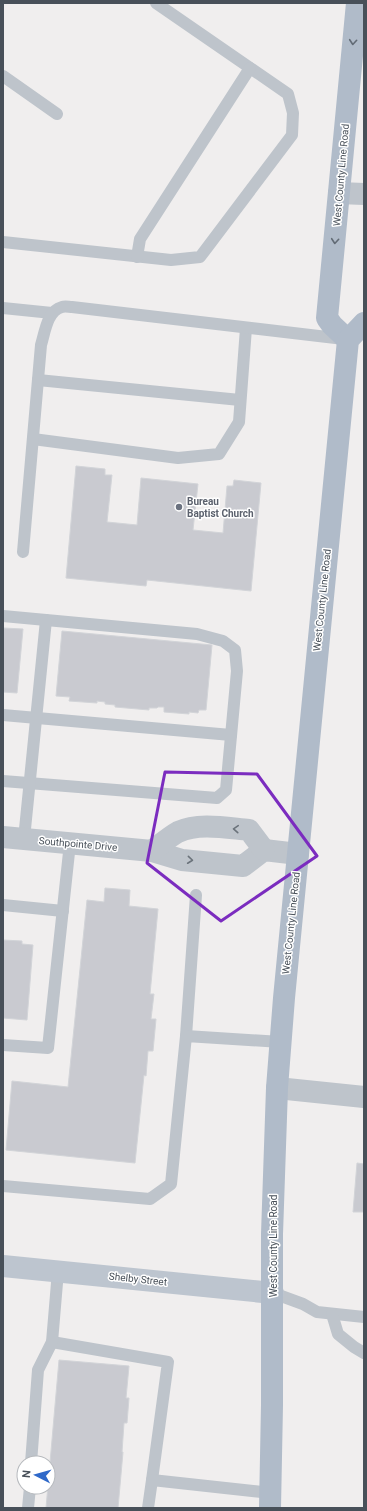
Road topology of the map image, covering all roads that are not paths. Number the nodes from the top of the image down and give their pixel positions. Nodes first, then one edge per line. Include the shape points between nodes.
1 (156, 3) edge
2 (357, 3) edge
3 (250, 68) junction
4 (3, 76) edge
5 (57, 114) dead end
6 (339, 193) junction
7 (364, 194) edge
8 (3, 242) edge
9 (137, 256) junction
10 (3, 308) edge
11 (52, 313) junction
12 (364, 323) edge
13 (246, 328) junction
14 (348, 340) junction
15 (38, 380) junction
16 (240, 400) junction
17 (33, 439) junction
18 (23, 552) dead end
19 (3, 616) edge
20 (46, 620) junction
21 (3, 715) edge
22 (36, 718) junction
23 (231, 735) junction
24 (3, 782) edge
25 (29, 784) junction
26 (13, 838) edge
27 (70, 843) junction
28 (264, 850) junction
29 (152, 851) junction
30 (298, 854) junction
31 (196, 895) dead end
32 (3, 905) edge
33 (63, 911) junction
34 (186, 1036) junction
35 (281, 1042) junction
36 (3, 1045) edge
37 (277, 1088) junction
38 (364, 1097) edge
39 (3, 1186) edge
40 (3, 1266) edge
41 (58, 1271) junction
42 (273, 1293) junction
43 (332, 1314) junction
44 (364, 1317) edge
45 (52, 1342) junction
46 (364, 1353) edge
47 (32, 1455) edge
48 (152, 1480) junction
49 (29, 1495) edge
50 (271, 1501) edge
51 (28, 1508) edge
52 (148, 1508) edge

1 - 3 lane
2 -> 6 main road, West County Line Road
3 - 9 lane via 140,239
3 - 9 lane via 288,94 293,113 292,135 200,257 171,260
4 - 5 lane
6 - 7 street
6 -> 14 main road, West County Line Road via 328,318
8 - 9 lane
10 - 11 lane
11 - 13 lane via 62,307 72,307
11 - 15 lane via 41,345
12 - 14 main road
13 - 14 lane
13 - 16 lane
14 - 30 main road, West County Line Road
15 - 16 lane
15 - 17 lane
16 - 17 lane via 239,422 219,454 178,458
17 - 18 lane
19 - 20 lane
20 - 22 lane
20 - 23 lane via 197,634 223,641 236,650 237,671
21 - 22 lane
22 - 23 lane
22 - 25 lane
23 - 25 lane via 226,790 217,798
24 - 25 lane
25 - 26 lane
26 - 27 street, Southpointe Drive
27 - 29 street, Southpointe Drive
27 - 33 lane
29 -> 28 street, Southpointe Drive via 182,860 243,866
28 -> 29 street via 249,830 205,827 178,832
28 - 30 street
30 - 35 main road, West County Line Road
31 - 34 lane
32 - 33 lane
33 - 36 lane via 48,1048
34 - 35 lane
34 - 39 lane via 171,1184 150,1200
35 - 37 main road, West County Line Road
37 - 38 street
37 - 42 main road, West County Line Road via 272,1227
40 - 41 street, Shelby Street
41 - 42 street, Shelby Street
41 - 45 lane
42 - 43 lane via 317,1312
42 - 50 main road, West County Line Road
43 - 44 lane
43 - 46 lane via 338,1334
45 - 47 lane via 38,1370
45 - 48 lane via 168,1362
48 - 50 lane
48 - 52 lane
49 - 51 lane

